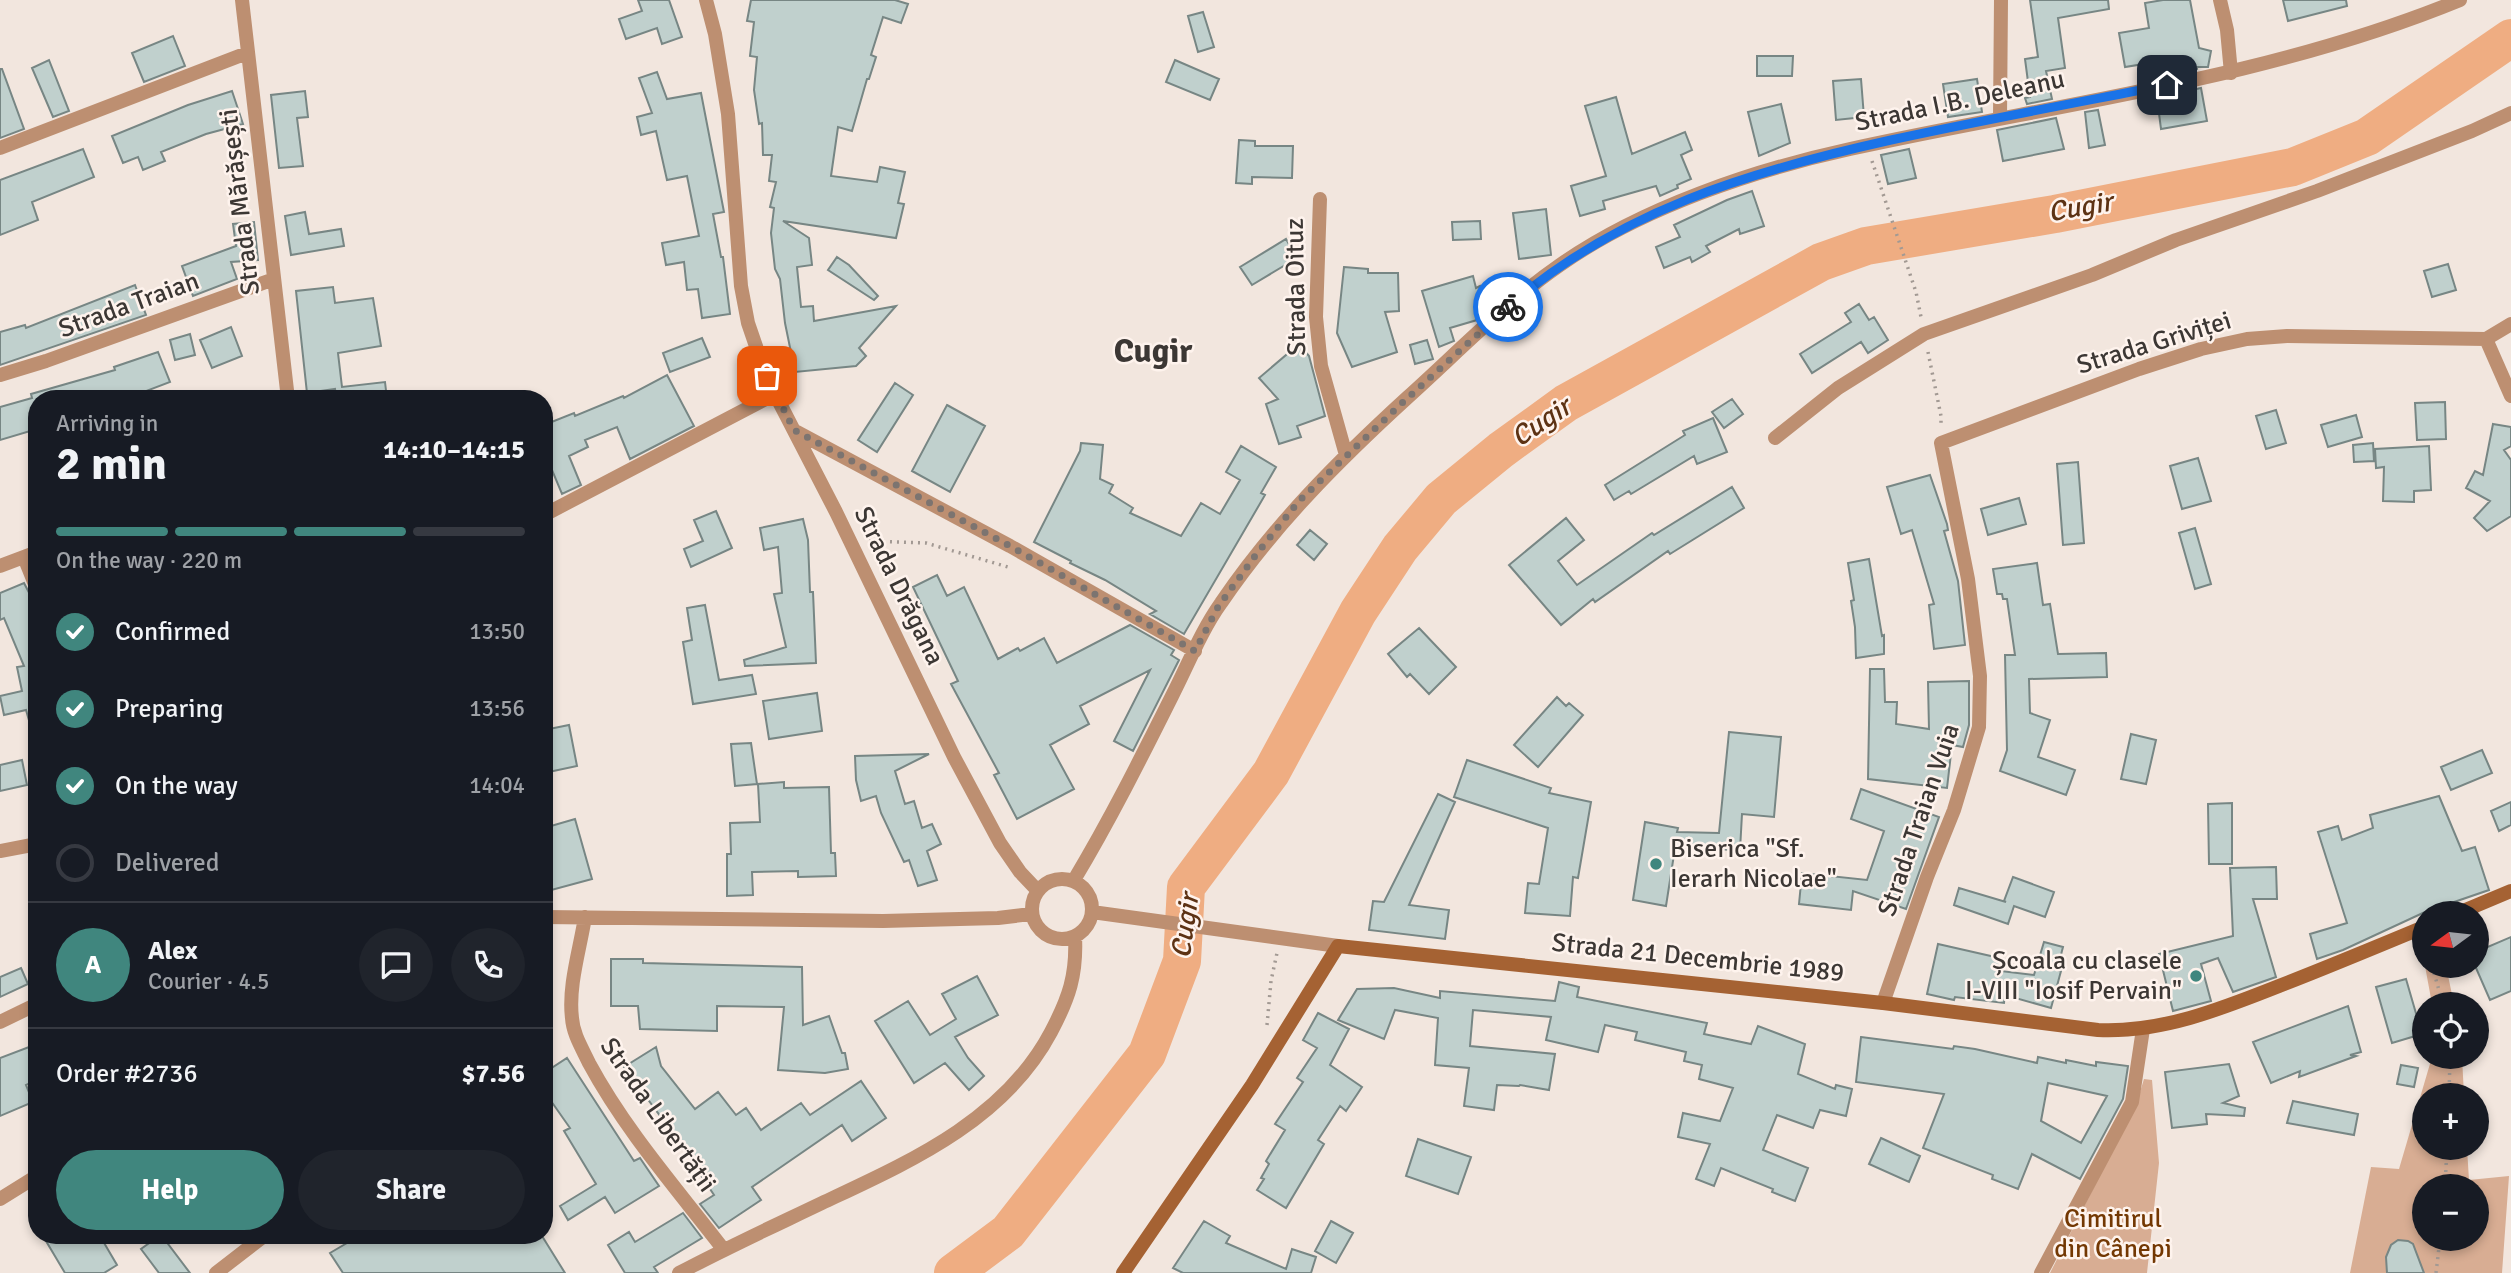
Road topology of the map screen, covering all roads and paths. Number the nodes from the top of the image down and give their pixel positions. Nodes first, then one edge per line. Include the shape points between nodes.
1 (242, 0) edge
2 (706, 0) edge
3 (2000, 0) edge
4 (2220, 0) edge
5 (2460, 0) edge
6 (247, 53) junction
7 (2231, 73) junction
8 (2511, 113) edge
9 (2000, 117) junction
10 (1867, 145) junction
11 (0, 148) edge
12 (1320, 200) dead end
13 (274, 279) junction
14 (2511, 324) edge
15 (1924, 334) junction
16 (2486, 339) junction
17 (0, 375) edge
18 (287, 390) edge
19 (775, 394) junction
20 (2511, 396) edge
21 (1941, 416) dead end
22 (794, 430) junction
23 (1774, 438) dead end
24 (1941, 443) joint
25 (1346, 455) junction
26 (553, 510) edge
27 (849, 540) junction
28 (28, 555) edge
29 (0, 566) edge
30 (1013, 569) dead end
31 (1195, 651) junction
32 (28, 846) edge
33 (0, 851) edge
34 (1073, 880) junction
35 (1037, 890) junction
36 (2511, 891) edge
37 (2487, 901) edge
38 (1092, 912) junction
39 (1031, 914) junction
40 (553, 916) edge
41 (585, 917) junction
42 (2412, 932) edge
43 (1075, 936) junction
44 (1281, 937) junction
45 (1338, 946) junction
46 (1883, 1003) junction
47 (28, 1008) edge
48 (0, 1022) edge
49 (2143, 1029) junction
50 (1269, 1056) junction
51 (28, 1182) edge
52 (0, 1199) edge
53 (254, 1244) edge
54 (724, 1250) junction
55 (2439, 1251) edge
56 (216, 1273) edge
57 (679, 1273) edge
58 (1124, 1273) edge
59 (2041, 1273) edge
60 (2436, 1273) edge

1 - 6 street, Strada Mărășești
2 - 19 street, Strada Drăgana via 728,114 741,286 748,323
3 - 9 street
4 - 7 street
5 - 7 street, Strada I.B. Deleanu
6 - 11 street
6 - 13 street, Strada Mărășești
7 - 9 street, Strada I.B. Deleanu
8 - 15 street via 2317,191
9 - 10 street, Strada I.B. Deleanu
10 - 15 path via 1916,292
10 - 25 street, Strada I.B. Deleanu via 1713,188 1597,242 1528,290
12 - 25 street, Strada Oituz via 1317,317 1321,366
13 - 17 street, Strada Traian
13 - 18 street, Strada Mărășești
14 - 16 street
15 - 21 path
15 - 23 street via 1838,388
16 - 20 street
16 - 24 street, Strada Griviței via 2247,339 2139,369
19 - 22 street, Strada Drăgana
19 - 26 street
22 - 27 street, Strada Drăgana
22 - 31 street
24 - 46 street, Strada Traian Vuia via 1968,579 1980,676 1979,727 1954,810
25 - 31 street, Strada I.B. Deleanu via 1299,501 1255,556 1218,607
27 - 30 path via 926,543
27 - 35 street, Strada Drăgana via 954,758 1000,843
28 - 29 street
31 - 34 street, Strada I.B. Deleanu
32 - 33 street
34 - 35 street via 1054,879
34 - 38 street via 1088,893
35 - 39 street
36 - 37 main road
38 - 43 street via 1087,926
38 - 44 street
39 - 41 street via 883,921
39 - 43 street via 1048,936
40 - 41 street
41 - 54 street, Strada Libertății via 571,1003 577,1040 620,1112
42 - 49 main road, Strada 21 Decembrie 1989 via 2239,1002
43 - 54 street via 1073,984 1061,1013 1041,1051 999,1100 953,1136 891,1171
44 - 45 street
44 - 50 path via 1271,981
45 - 46 main road, Strada 21 Decembrie 1989
45 - 50 main road
46 - 49 main road, Strada 21 Decembrie 1989 via 2098,1030
47 - 48 street
49 - 59 street via 2132,1102
50 - 58 main road
51 - 52 street
53 - 56 street
54 - 57 street
55 - 60 path

